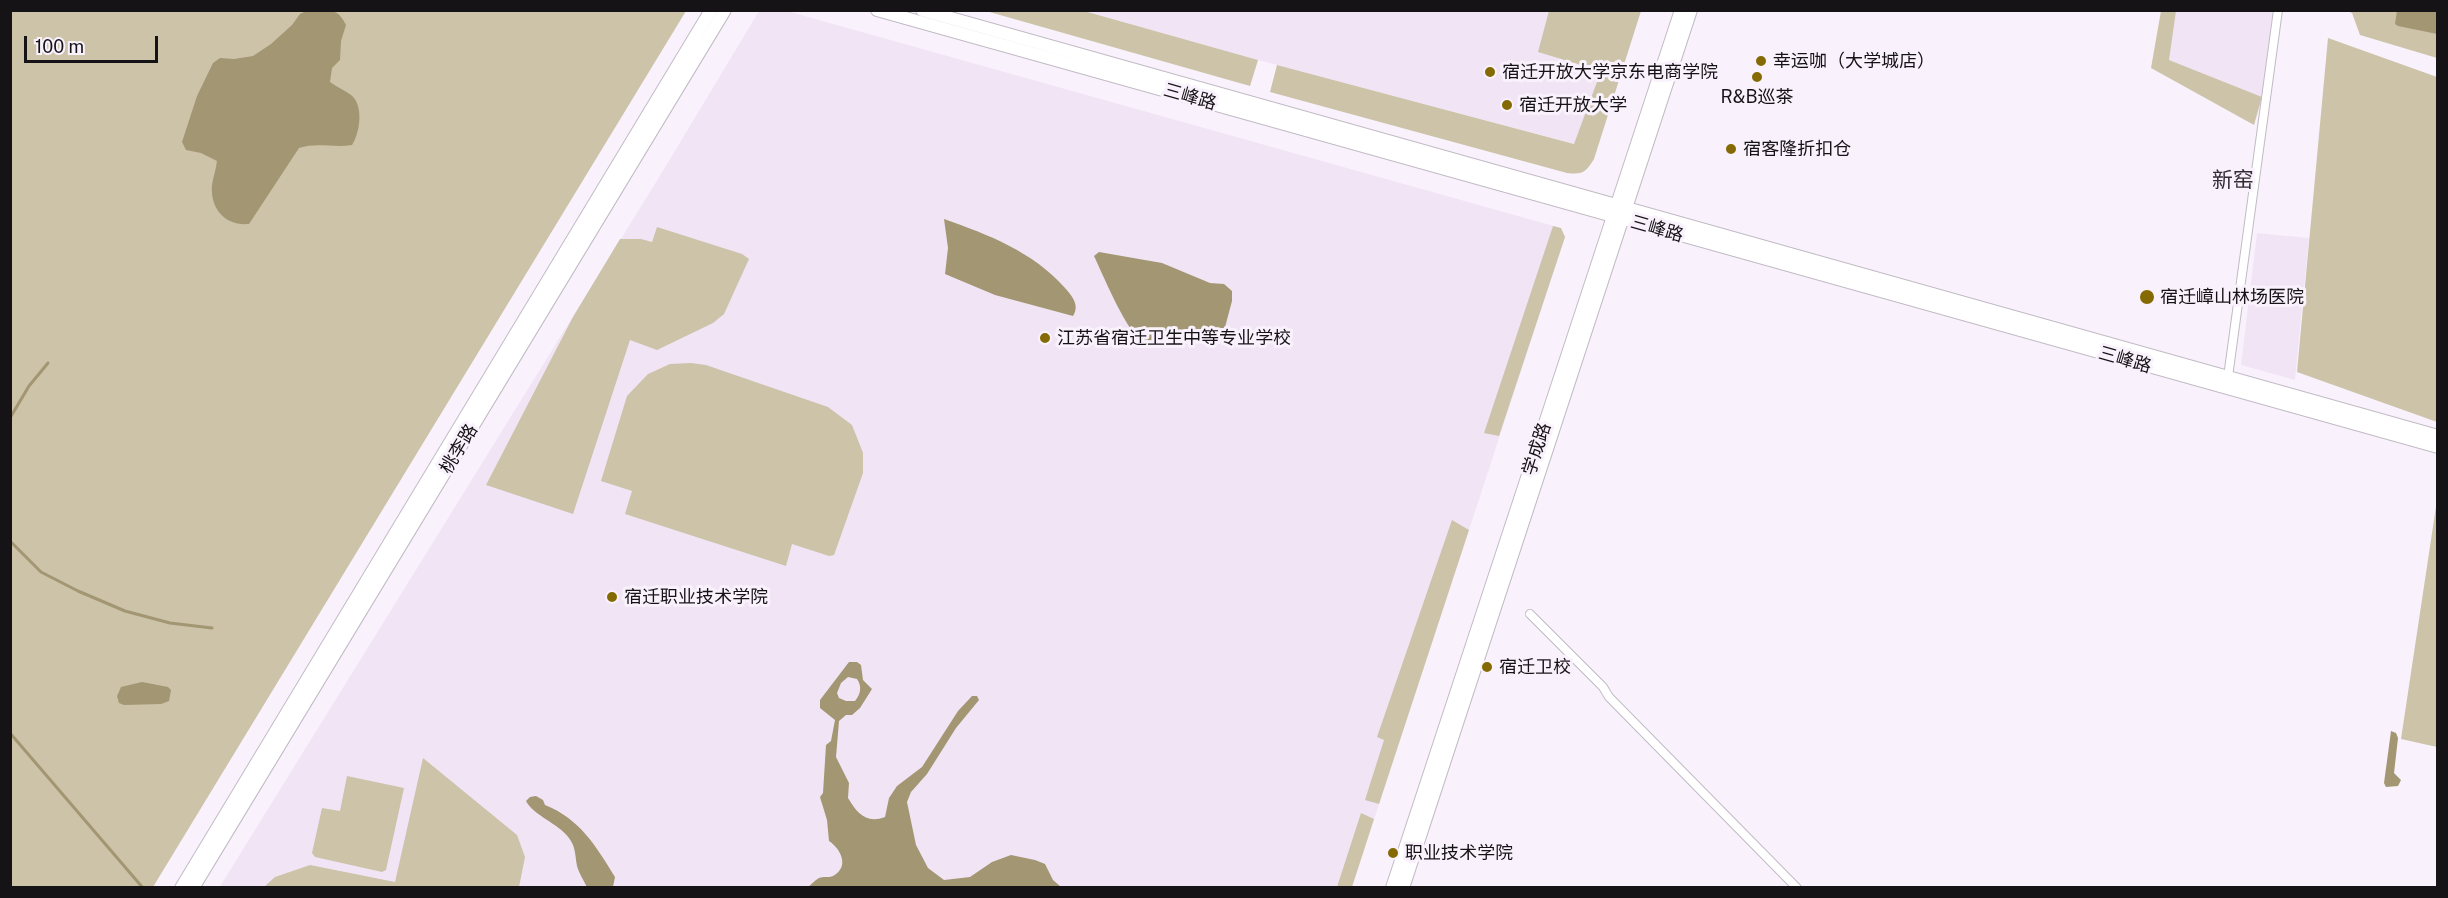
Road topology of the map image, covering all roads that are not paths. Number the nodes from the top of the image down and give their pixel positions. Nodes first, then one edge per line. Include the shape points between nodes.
1 (711, 10) edge
2 (725, 10) edge
3 (877, 10) edge
4 (922, 10) edge
5 (1681, 10) edge
6 (1691, 10) edge
7 (2278, 10) edge
8 (1619, 212) junction
9 (2228, 377) junction
10 (2438, 436) edge
11 (2438, 447) edge
12 (1530, 614) dead end
13 (181, 888) edge
14 (193, 888) edge
15 (1392, 888) edge
16 (1403, 888) edge
17 (1797, 888) edge

1 - 13 main road, 桃李路
2 - 14 main road, 桃李路
3 - 8 main road, 三峰路
4 - 8 main road, 三峰路
5 - 8 main road, 学成路
6 - 8 main road, 学成路
7 - 9 street
8 - 9 main road, 三峰路
8 - 11 main road, 三峰路
8 - 15 main road, 学成路
8 - 16 main road, 学成路
9 - 10 main road, 三峰路
12 - 17 street

